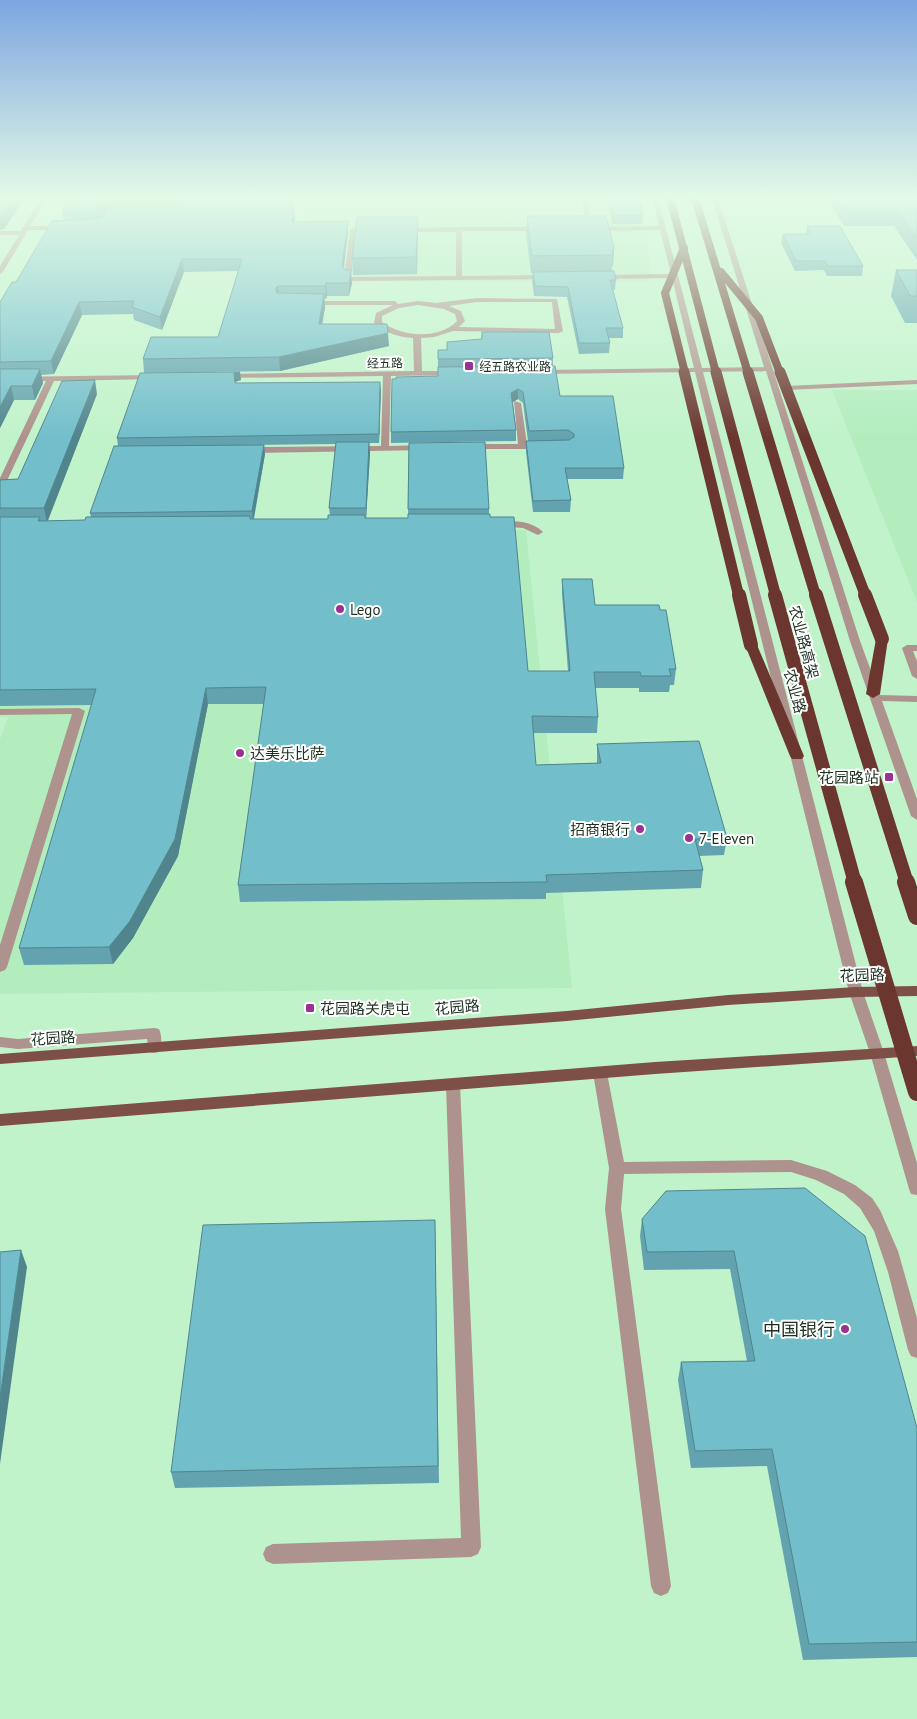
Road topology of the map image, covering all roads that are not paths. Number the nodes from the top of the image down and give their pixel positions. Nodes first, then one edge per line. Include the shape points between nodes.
1 (347, 278) edge
2 (434, 278) edge
3 (671, 278) edge
4 (675, 278) edge
5 (692, 278) edge
6 (720, 278) edge
7 (726, 278) edge
8 (741, 278) edge
9 (302, 303) edge
10 (408, 304) junction
11 (438, 305) junction
12 (452, 329) junction
13 (417, 335) junction
14 (770, 369) junction
15 (698, 370) junction
16 (528, 372) edge
17 (468, 373) edge
18 (387, 374) junction
19 (418, 374) junction
20 (219, 376) edge
21 (160, 377) edge
22 (0, 379) edge
23 (51, 379) junction
24 (917, 382) edge
25 (786, 388) junction
26 (518, 403) edge
27 (523, 447) junction
28 (550, 447) edge
29 (385, 448) junction
30 (434, 448) edge
31 (454, 448) edge
32 (236, 450) edge
33 (0, 487) edge
34 (489, 524) edge
35 (538, 532) dead end
36 (917, 648) edge
37 (917, 676) edge
38 (874, 696) junction
39 (917, 699) edge
40 (0, 712) edge
41 (797, 756) junction
42 (917, 816) edge
43 (917, 916) edge
44 (0, 967) edge
45 (917, 991) edge
46 (856, 992) junction
47 (0, 1042) edge
48 (154, 1048) junction
49 (917, 1051) edge
50 (877, 1053) junction
51 (0, 1059) edge
52 (600, 1073) junction
53 (453, 1085) junction
54 (917, 1092) edge
55 (0, 1120) edge
56 (617, 1168) junction
57 (917, 1189) edge
58 (917, 1350) edge
59 (273, 1554) dead end
60 (661, 1586) dead end

1 - 2 street
3 - 41 highway, bridge via 665,293 751,645
4 - 15 street, 农业路
5 - 54 highway, 农业路高架, bridge via 797,677
6 - 43 highway, 农业路高架, bridge via 840,677
7 - 25 highway, bridge via 759,318
8 - 14 street
9 - 10 street
10 - 11 street
10 - 13 street via 383,312 377,319 378,323 396,333
11 - 12 street via 453,310 460,317 459,324
11 - 12 street via 477,300 555,300 559,330
12 - 13 street
13 - 19 street
14 - 15 street
14 - 38 street
15 - 16 street
15 - 41 street, 农业路
17 - 19 street, 经五路
18 - 19 street, 经五路
18 - 20 street, 经五路
18 - 29 street
21 - 23 street
22 - 23 street
23 - 33 street
24 - 25 street
25 - 38 highway, bridge via 882,639
26 - 27 street
27 - 28 street
27 - 31 street
29 - 30 street
29 - 32 street
34 - 35 street via 525,525
36 - 37 street via 907,648
38 - 39 street
38 - 42 street
40 - 44 street via 79,711
41 - 46 street, 农业路
45 - 46 main road, 花园路
46 - 48 main road, 花园路
46 - 50 street, 农业路
47 - 48 street via 18,1044 154,1033
48 - 51 main road, 花园路
49 - 50 main road
50 - 52 main road
50 - 57 street, 农业路
52 - 53 main road
52 - 56 street
53 - 55 main road
53 - 59 street via 471,1547
56 - 58 street via 791,1166 840,1183 866,1203 885,1236
56 - 60 street via 613,1209

